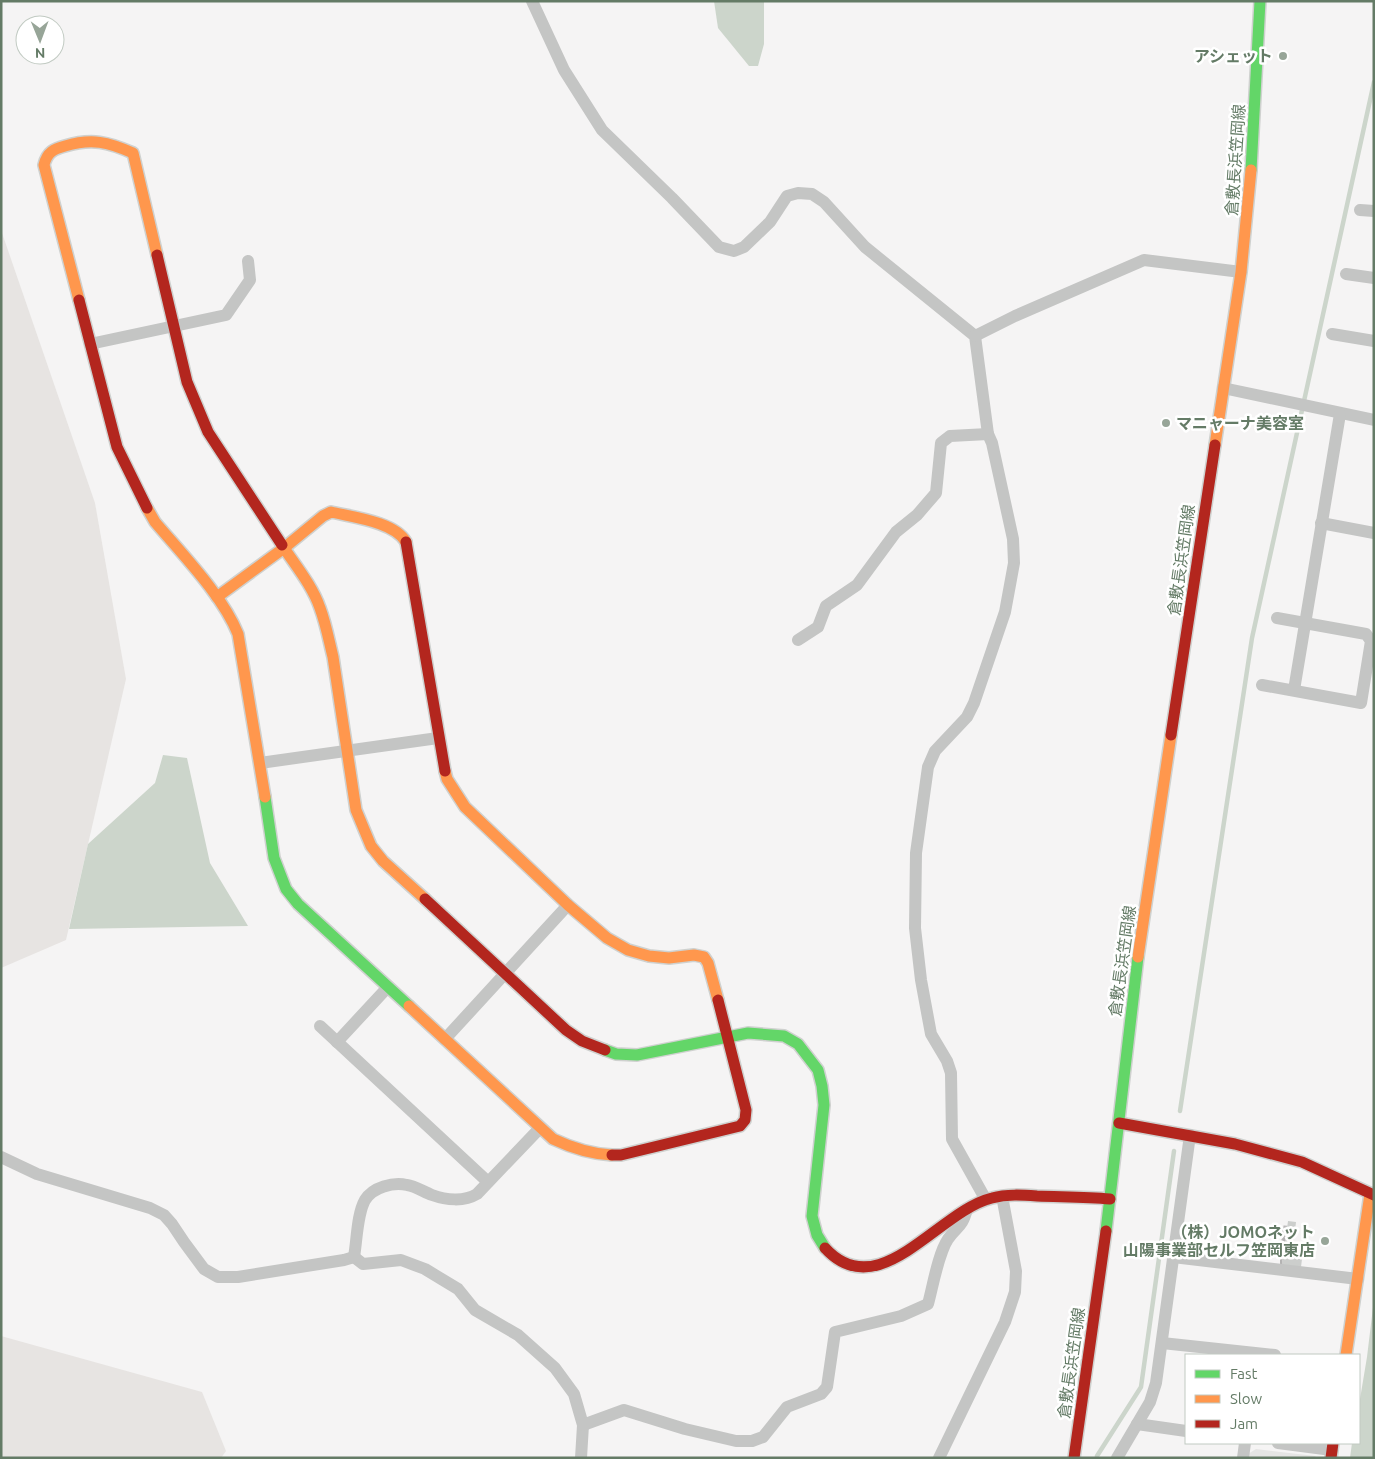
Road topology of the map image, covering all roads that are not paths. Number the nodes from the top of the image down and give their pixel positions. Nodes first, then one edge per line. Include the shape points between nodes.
1 (532, 1) edge
2 (1260, 1) edge
3 (1360, 210) dead end
4 (1374, 212) edge
5 (248, 262) dead end
6 (1241, 272) junction
7 (1346, 274) dead end
8 (1374, 278) edge
9 (174, 325) junction
10 (1332, 334) dead end
11 (975, 336) junction
12 (1374, 340) edge
13 (90, 344) junction
14 (1223, 388) junction
15 (1340, 414) junction
16 (1374, 420) edge
17 (988, 434) junction
18 (1321, 523) junction
19 (1374, 533) edge
20 (284, 548) junction
21 (217, 597) junction
22 (1277, 618) dead end
23 (1305, 623) junction
24 (798, 640) dead end
25 (1262, 685) dead end
26 (1294, 690) junction
27 (438, 738) junction
28 (347, 750) junction
29 (260, 763) junction
30 (568, 906) junction
31 (504, 974) junction
32 (387, 988) junction
33 (320, 1026) dead end
34 (727, 1038) junction
35 (445, 1039) junction
36 (338, 1042) junction
37 (1118, 1123) junction
38 (540, 1128) junction
39 (1190, 1135) junction
40 (1, 1157) edge
41 (488, 1182) junction
42 (1372, 1194) edge
43 (1002, 1196) junction
44 (1110, 1198) junction
45 (986, 1200) junction
46 (967, 1209) junction
47 (354, 1257) junction
48 (1173, 1257) junction
49 (1358, 1279) junction
50 (1162, 1343) junction
51 (1265, 1354) edge
52 (1346, 1354) edge
53 (1138, 1424) junction
54 (583, 1425) junction
55 (1185, 1431) edge
56 (1245, 1444) edge
57 (1286, 1444) edge
58 (1332, 1450) edge
59 (581, 1458) edge
60 (939, 1458) edge
61 (1074, 1458) edge
62 (1117, 1458) edge
63 (1243, 1458) edge

1 - 11 street via 564,70 602,130 719,246 734,251 744,247 770,222 787,196 812,194 824,202 865,247
2 - 6 street, 倉敷長浜笠岡線 via 1250,190
3 - 4 street
5 - 9 street via 250,280 226,314
6 - 11 street via 1144,260
6 - 14 street, 倉敷長浜笠岡線
7 - 8 street
9 - 13 street
9 - 13 street via 133,152 85,140 49,151 44,165
9 - 20 street via 188,382 208,432
10 - 12 street
11 - 17 street
13 - 21 street via 116,447 133,483 155,522
14 - 15 street
14 - 37 street, 倉敷長浜笠岡線 via 1135,983
15 - 16 street
15 - 18 street
17 - 24 street via 950,436 941,443 936,493 896,532 857,585 826,606 818,627
17 - 45 street via 1013,539 1014,563 1005,612 974,703 967,717 935,751 928,767 916,853 915,928 931,1034 951,1073 952,1139
18 - 19 street
18 - 23 street
20 - 21 street
20 - 27 street via 331,512 383,525 405,538
20 - 28 street via 320,607 332,657
21 - 29 street via 238,634
22 - 23 street
23 - 26 street
23 - 26 street via 1366,634 1372,641 1361,703
25 - 26 street
27 - 28 street
27 - 30 street via 447,779 465,807
28 - 29 street
28 - 31 street via 356,810 371,846
29 - 32 street via 274,858 286,889
30 - 31 street
30 - 34 street via 607,938 628,950 649,956 704,957
31 - 34 street via 566,1030 582,1041 616,1054 637,1055
31 - 35 street
32 - 35 street
32 - 36 street
33 - 36 street
34 - 38 street via 746,1110 745,1120 740,1126 621,1155 596,1154 573,1148 553,1139
34 - 46 street via 748,1033 784,1036 798,1044 818,1070 824,1105 812,1216 818,1238 835,1257 863,1268 878,1266 893,1260
35 - 38 street
36 - 41 street
37 - 39 street
37 - 44 street, 倉敷長浜笠岡線
38 - 41 street
39 - 42 street via 1302,1162
39 - 48 street
40 - 47 street via 37,1174 164,1215 204,1268 218,1277 271,1273
41 - 47 street via 468,1200 435,1196 408,1185 394,1184 370,1193 364,1201
42 - 49 street
43 - 44 street
43 - 45 street
43 - 60 street via 1016,1271 1015,1292 1005,1322
44 - 61 street, 倉敷長浜笠岡線
45 - 46 street
46 - 54 street via 964,1223 948,1240 928,1304 901,1316 835,1332 827,1387 821,1394 787,1407 763,1437 752,1442 736,1441 624,1410
47 - 54 street via 363,1264 401,1260 425,1269 458,1289 475,1310 518,1335 554,1368 574,1394
48 - 49 street
48 - 50 street
49 - 52 street
50 - 51 street
50 - 53 street via 1156,1383
53 - 55 street
53 - 62 street
54 - 59 street
56 - 63 street
57 - 58 street

